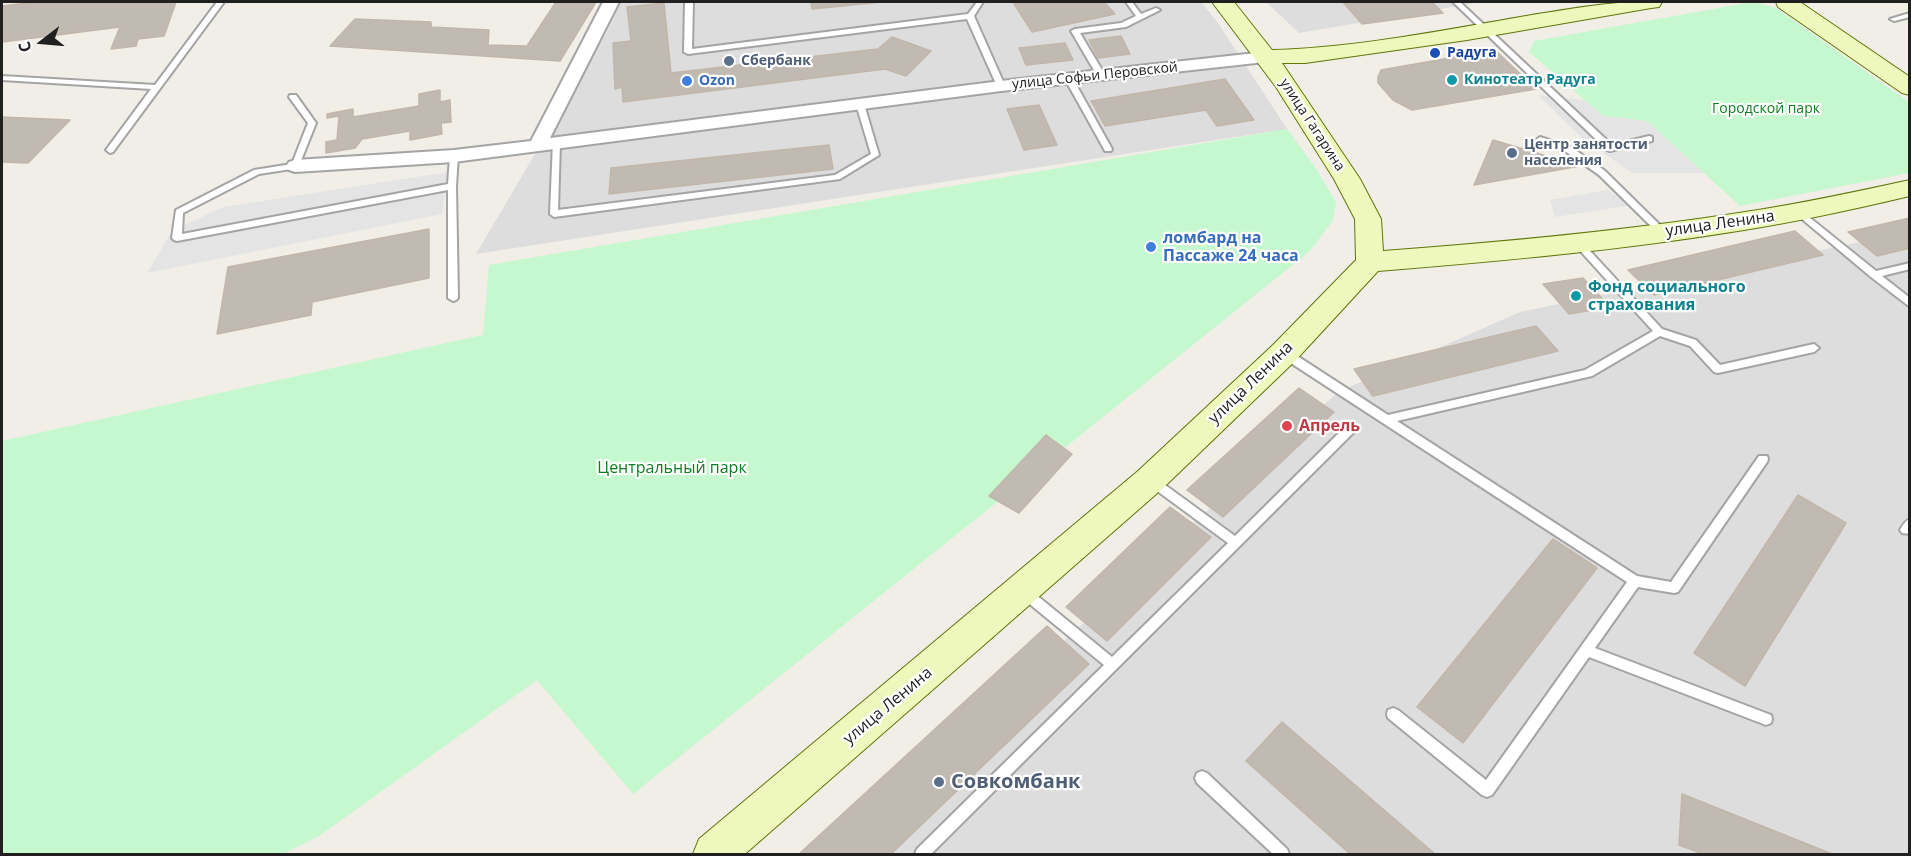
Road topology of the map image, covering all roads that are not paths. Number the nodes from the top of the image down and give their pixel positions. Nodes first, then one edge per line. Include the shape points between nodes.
1 (220, 2) edge
2 (610, 2) edge
3 (689, 2) edge
4 (980, 2) edge
5 (1129, 2) edge
6 (1223, 2) edge
7 (1456, 2) edge
8 (1652, 2) edge
9 (1786, 2) edge
10 (1156, 10) dead end
11 (1910, 15) edge
12 (970, 16) junction
13 (1140, 17) junction
14 (1894, 19) dead end
15 (1488, 29) junction
16 (1265, 57) junction
17 (1101, 75) junction
18 (2, 78) edge
19 (1070, 79) junction
20 (1001, 86) junction
21 (157, 87) junction
22 (1910, 88) edge
23 (293, 97) dead end
24 (860, 104) junction
25 (1649, 139) dead end
26 (1540, 140) dead end
27 (547, 144) junction
28 (1108, 149) dead end
29 (110, 150) dead end
30 (454, 156) junction
31 (295, 166) junction
32 (452, 186) junction
33 (1910, 188) edge
34 (1799, 212) junction
35 (1662, 232) junction
36 (1576, 242) junction
37 (1370, 262) junction
38 (1910, 266) edge
39 (1874, 275) junction
40 (453, 298) dead end
41 (1910, 304) edge
42 (1659, 332) junction
43 (1814, 348) dead end
44 (1284, 353) junction
45 (1385, 420) junction
46 (1351, 428) dead end
47 (1763, 459) dead end
48 (1150, 480) junction
49 (1235, 542) junction
50 (1635, 581) junction
51 (1022, 591) junction
52 (1586, 650) junction
53 (1113, 665) junction
54 (1393, 714) dead end
55 (1766, 719) dead end
56 (1202, 778) dead end
57 (714, 855) edge
58 (922, 855) edge
59 (1282, 855) edge

1 - 21 lane
2 - 27 street
3 - 12 lane via 688,52
4 - 12 lane
5 - 13 lane
6 - 16 main road, улица Гагарина
7 - 15 lane
8 - 15 main road, улица Софьи Перовской
9 - 22 main road
10 - 13 lane
11 - 14 lane
12 - 20 lane
13 - 17 lane via 1123,25 1075,31
15 - 16 main road, улица Софьи Перовской via 1305,56
15 - 25 lane via 1610,148
16 - 17 street, улица Софьи Перовской
16 - 37 main road, улица Гагарина via 1347,179 1368,219
17 - 19 street, улица Софьи Перовской
18 - 21 lane
19 - 20 street, улица Софьи Перовской
19 - 28 lane
20 - 24 street, улица Софьи Перовской
21 - 29 lane
23 - 31 lane via 312,123
24 - 27 street, улица Софьи Перовской
24 - 27 lane via 874,156 837,177 554,214
26 - 35 lane via 1568,149 1602,173
27 - 30 street, улица Софьи Перовской
30 - 31 street, улица Софьи Перовской
30 - 32 lane
31 - 32 lane via 257,172 179,212 177,238
32 - 40 lane
33 - 34 main road, улица Ленина
34 - 35 main road, улица Ленина
34 - 39 lane
35 - 36 main road, улица Ленина
36 - 37 main road, улица Ленина
36 - 42 lane
37 - 44 main road, улица Ленина
38 - 39 lane
39 - 41 lane
42 - 43 lane via 1693,343 1718,369
42 - 45 lane via 1588,372
44 - 45 lane
44 - 48 main road, улица Ленина
45 - 50 lane
46 - 49 lane
47 - 50 lane via 1674,588
48 - 49 lane
48 - 51 main road, улица Ленина
49 - 53 lane
50 - 52 lane
51 - 53 lane
51 - 57 main road, улица Ленина
52 - 54 lane via 1486,790
52 - 55 lane
53 - 58 lane
56 - 59 lane

